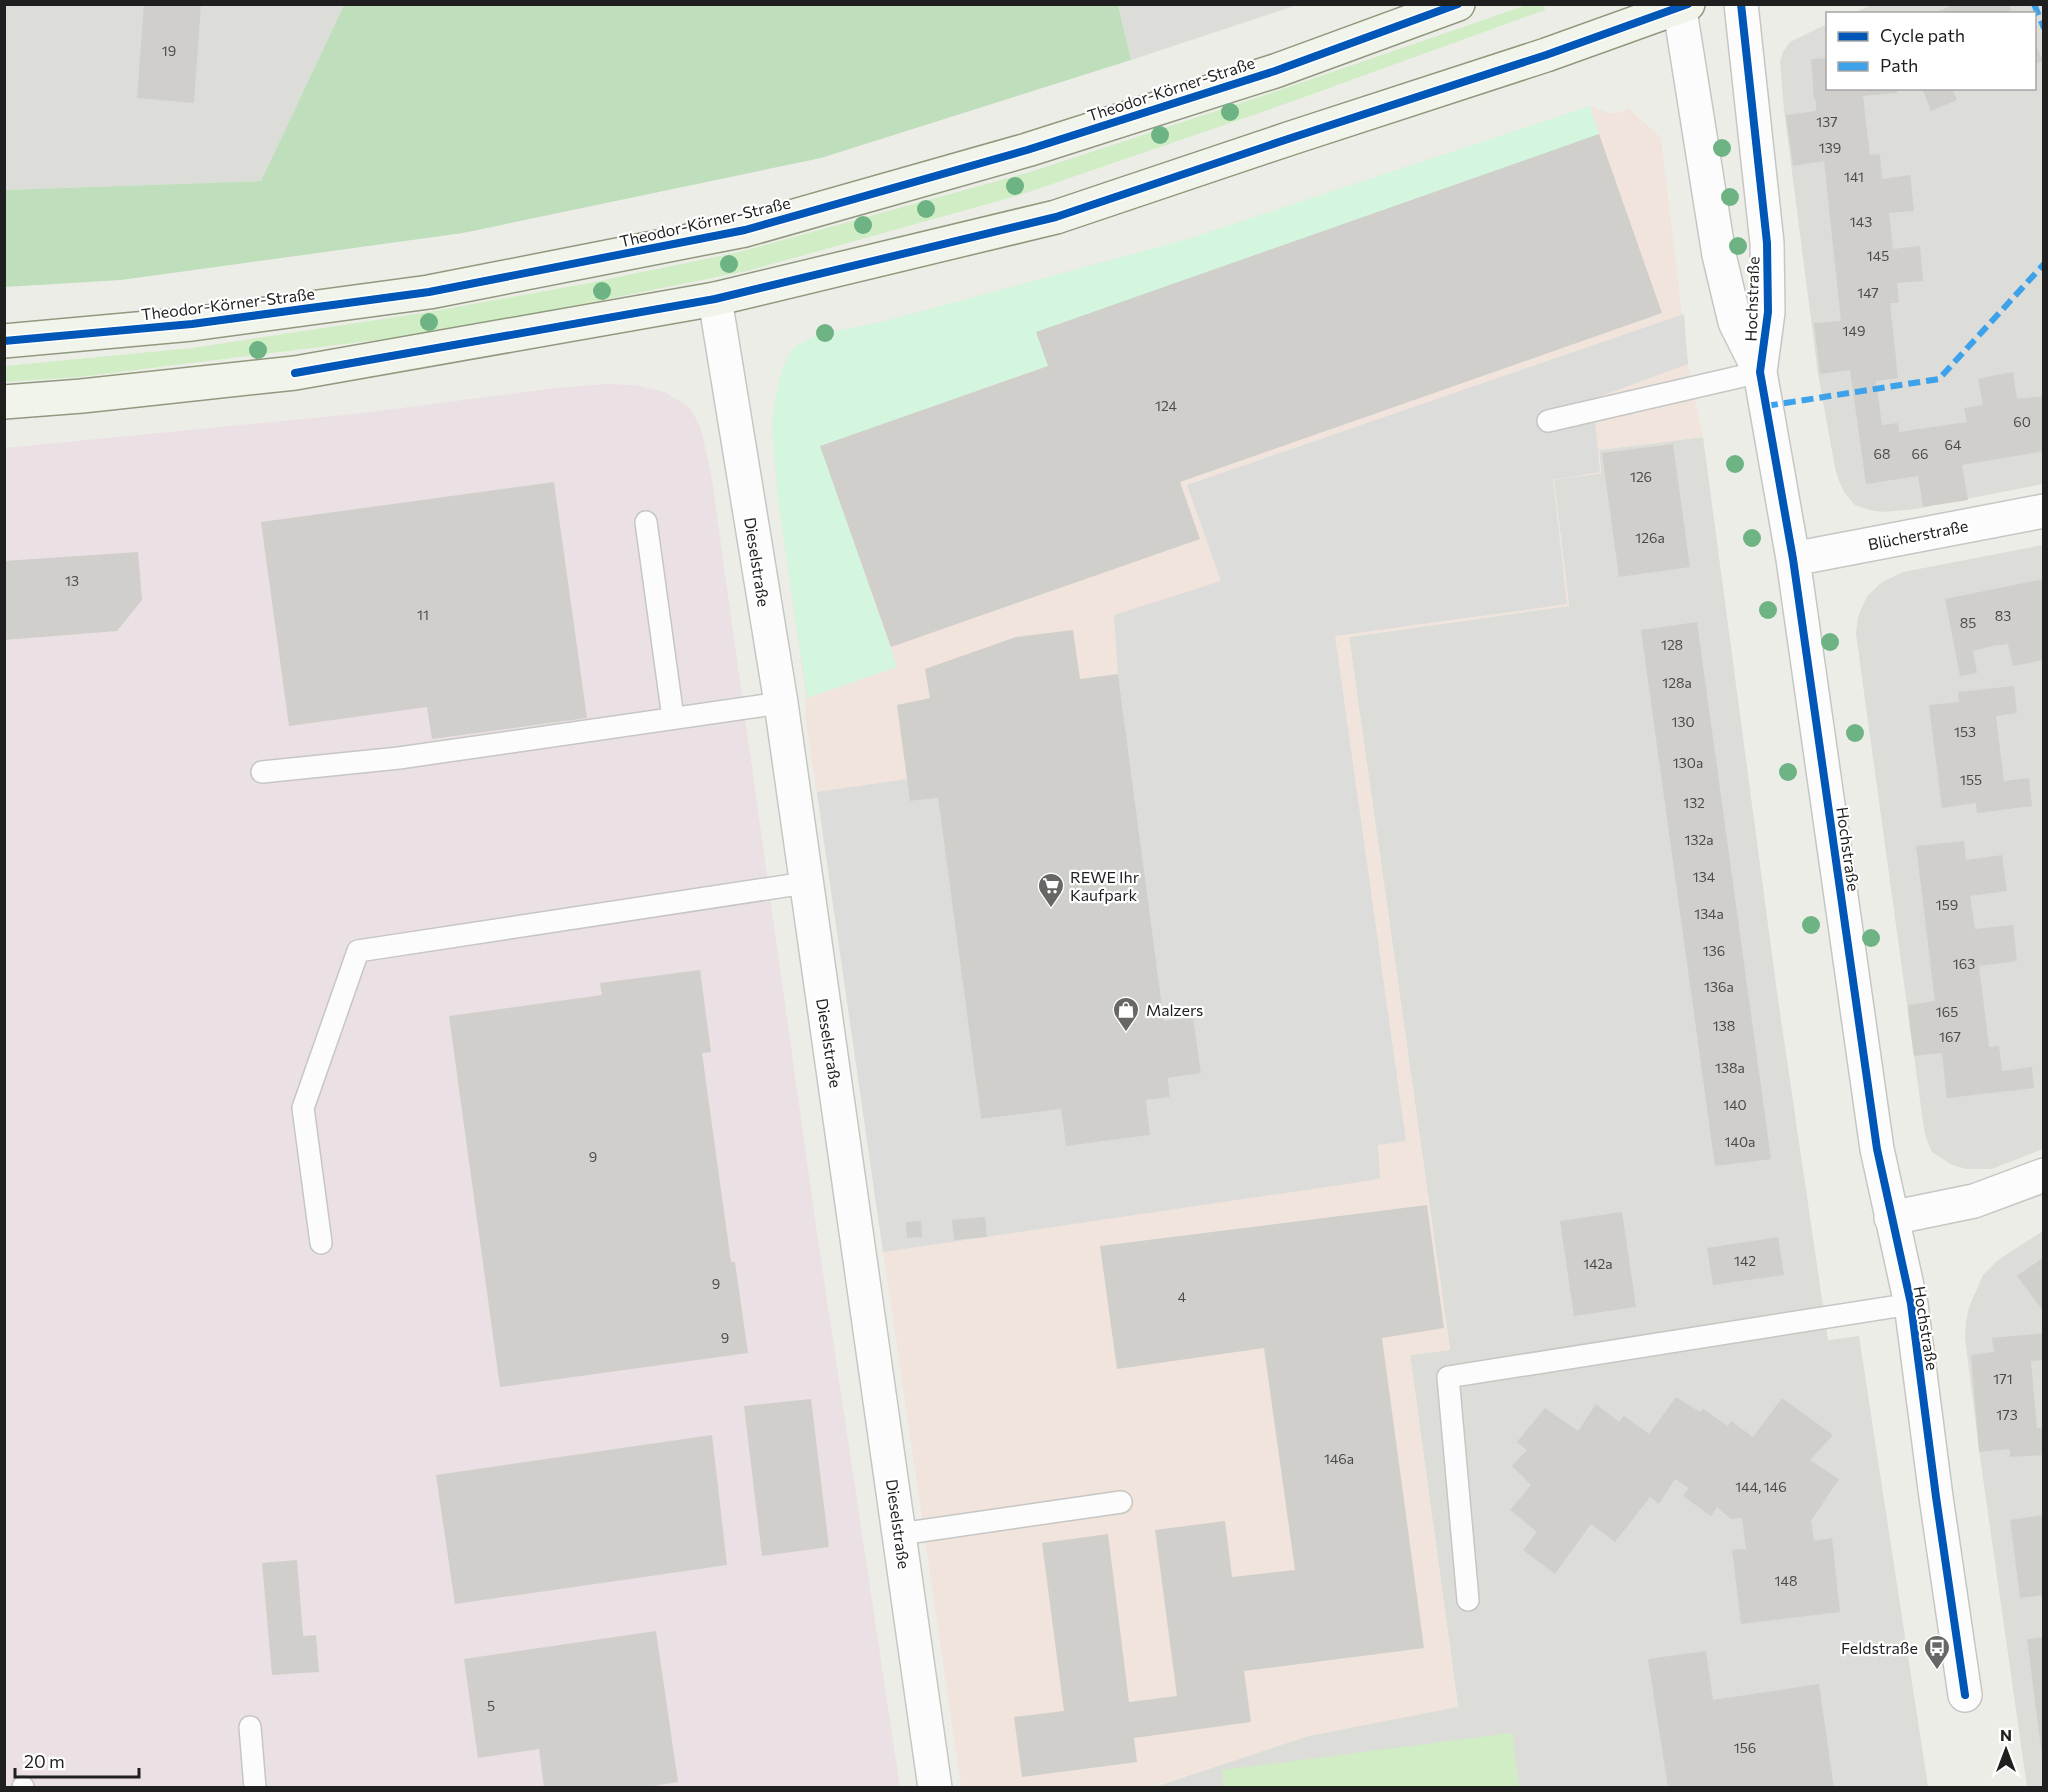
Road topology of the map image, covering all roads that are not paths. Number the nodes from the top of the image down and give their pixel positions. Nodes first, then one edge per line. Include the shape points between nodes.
1 (1458, 4) edge
2 (1741, 4) edge
3 (1682, 6) edge
4 (715, 299) junction
5 (4, 341) edge
6 (1760, 372) junction
7 (4, 402) edge
8 (1548, 421) dead end
9 (2043, 511) edge
10 (646, 522) dead end
11 (1793, 559) junction
12 (781, 703) junction
13 (673, 718) junction
14 (262, 772) dead end
15 (805, 883) junction
16 (2043, 1175) edge
17 (1891, 1218) junction
18 (321, 1243) dead end
19 (1911, 1304) junction
20 (1121, 1502) dead end
21 (900, 1534) junction
22 (1468, 1600) dead end
23 (1965, 1695) dead end
24 (250, 1727) dead end
25 (255, 1788) edge
26 (935, 1788) edge

1 - 5 main road, Theodor-Körner-Straße via 1275,71 1027,150 745,230 429,292 192,324
2 - 6 street, Hochstraße via 1767,243 1768,312
3 - 4 main road via 1056,217
3 - 6 street, Hochstraße via 1719,255 1734,322
4 - 7 main road via 295,373
4 - 12 street, Dieselstraße
6 - 8 lane
6 - 11 street, Hochstraße
9 - 11 street, Blücherstraße
10 - 13 lane
11 - 17 street, Hochstraße via 1877,1149
12 - 13 lane
12 - 15 street, Dieselstraße
13 - 14 lane via 399,758
15 - 18 lane via 358,951 303,1108
15 - 21 street, Dieselstraße
16 - 17 street via 1974,1202
17 - 19 street, Hochstraße
19 - 22 lane via 1448,1377
19 - 23 street, Hochstraße
20 - 21 lane
21 - 26 street, Dieselstraße
24 - 25 lane

